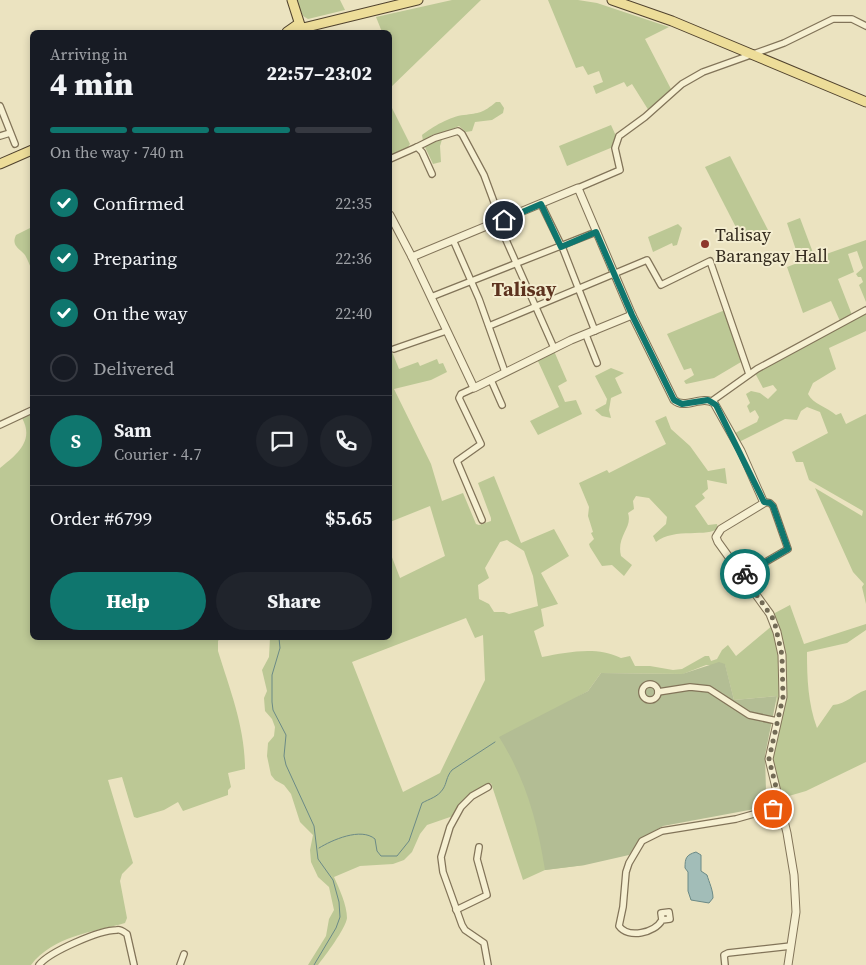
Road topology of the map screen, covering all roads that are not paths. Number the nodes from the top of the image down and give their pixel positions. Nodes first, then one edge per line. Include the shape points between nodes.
1 (418, 0) edge
2 (612, 0) edge
3 (293, 3) edge
4 (866, 26) edge
5 (298, 30) edge
6 (753, 54) junction
7 (866, 102) edge
8 (1, 109) edge
9 (10, 132) junction
10 (0, 136) edge
11 (15, 144) dead end
12 (417, 147) junction
13 (30, 151) edge
14 (392, 158) edge
15 (0, 164) edge
16 (432, 174) dead end
17 (578, 188) junction
18 (541, 204) junction
19 (392, 219) edge
20 (500, 222) junction
21 (596, 232) junction
22 (454, 242) junction
23 (561, 247) junction
24 (412, 257) junction
25 (517, 264) junction
26 (615, 274) junction
27 (471, 281) junction
28 (578, 289) junction
29 (431, 297) junction
30 (535, 307) junction
31 (866, 310) edge
32 (632, 315) junction
33 (489, 326) junction
34 (446, 331) junction
35 (595, 331) junction
36 (586, 335) junction
37 (554, 348) junction
38 (394, 349) dead end
39 (597, 363) dead end
40 (505, 372) junction
41 (749, 374) junction
42 (491, 380) junction
43 (474, 388) junction
44 (712, 401) junction
45 (502, 405) dead end
46 (30, 411) edge
47 (0, 425) edge
48 (764, 502) junction
49 (482, 520) dead end
50 (743, 575) junction
51 (658, 692) dead end
52 (777, 721) junction
53 (488, 787) dead end
54 (781, 807) junction
55 (480, 846) dead end
56 (456, 910) junction
57 (662, 920) dead end
58 (790, 946) junction
59 (184, 954) dead end
60 (39, 965) edge
61 (134, 965) edge
62 (180, 965) edge
63 (488, 965) edge
64 (725, 965) edge
65 (788, 965) edge

1 - 5 main road
2 - 6 main road
3 - 5 main road
4 - 6 street via 852,19 838,18
6 - 7 main road
6 - 17 street via 720,64 682,84 618,137 615,148 620,170
8 - 9 street
9 - 10 street
9 - 11 street
12 - 14 street
12 - 16 street
12 - 20 street via 458,131 462,134 484,175
13 - 15 main road
17 - 18 street
17 - 21 street
18 - 20 street
18 - 23 street
19 - 24 street
20 - 22 street
20 - 25 street
21 - 23 street
21 - 26 street
22 - 24 street
22 - 27 street
23 - 25 street
23 - 28 street
24 - 29 street
25 - 27 street
25 - 30 street
26 - 28 street
26 - 32 street
26 - 41 street via 647,260 662,285 710,261
27 - 29 street
27 - 33 street
28 - 30 street
28 - 35 street
29 - 34 street
30 - 33 street
30 - 37 street
31 - 41 street
32 - 35 street
32 - 44 street via 676,401 682,404
33 - 40 street
34 - 38 street
34 - 43 street
35 - 36 street
36 - 37 street
36 - 39 street
37 - 40 street
40 - 42 street
41 - 44 street
42 - 43 street
42 - 45 street
43 - 49 street via 459,398 481,444 457,461
44 - 48 street via 741,451
46 - 47 street
48 - 50 street via 716,535
48 - 50 street via 773,506 788,549
50 - 52 street via 772,617 778,635 784,687
51 - 52 street via 690,687 709,689 749,715
52 - 54 street via 769,759
53 - 56 street via 460,807 442,852 441,864
54 - 57 street via 736,819 662,831 642,841 626,872 619,926 622,931 636,933 659,925
54 - 58 street via 794,875 796,912
55 - 56 street via 477,859 487,895
56 - 63 street via 466,930 484,943
58 - 64 street via 728,953 724,955
58 - 65 street
59 - 62 street
60 - 61 street via 44,958 90,937 118,929 127,934

